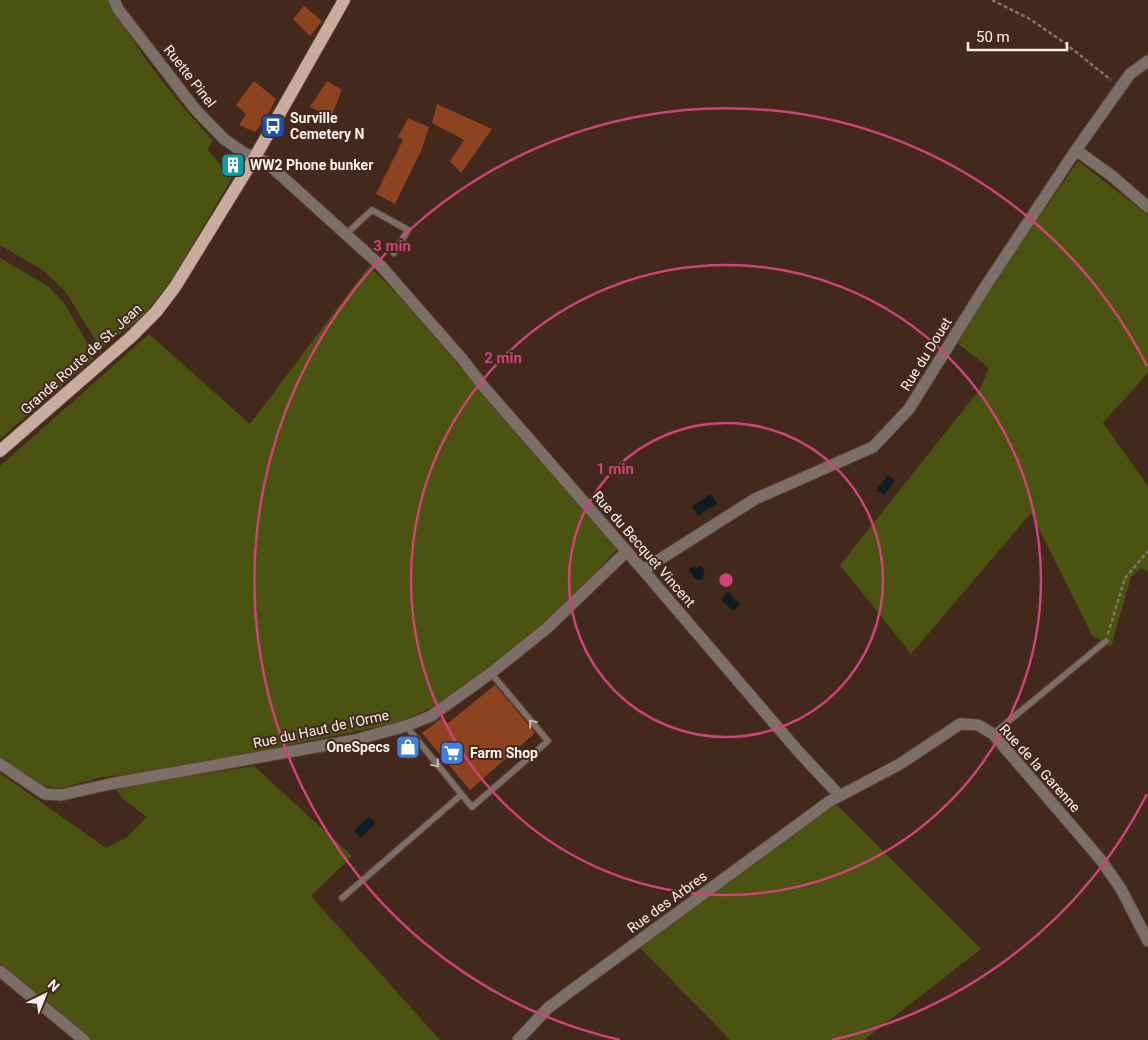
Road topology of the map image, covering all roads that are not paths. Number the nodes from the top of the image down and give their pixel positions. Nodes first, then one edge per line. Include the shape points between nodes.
1 (114, 0) edge
2 (344, 0) edge
3 (1148, 60) edge
4 (1076, 150) junction
5 (255, 157) junction
6 (1148, 207) edge
7 (346, 234) junction
8 (394, 253) dead end
9 (0, 451) edge
10 (627, 551) junction
11 (643, 570) junction
12 (1106, 642) road end
13 (491, 674) junction
14 (406, 726) junction
15 (993, 734) junction
16 (0, 764) edge
17 (461, 794) junction
18 (839, 795) junction
19 (342, 898) dead end
20 (1148, 941) edge
21 (0, 971) edge
22 (84, 1040) edge
23 (518, 1040) edge

1 - 5 street, Ruette Pinel via 195,109 224,139
2 - 5 main road, Grande Route de St. Jean
3 - 4 street, Rue du Douet via 1130,74
4 - 6 street
4 - 11 street, Rue du Douet via 909,409 873,447 755,499
5 - 7 street, Rue du Becquet Vincent via 266,162
5 - 9 main road, Grande Route de St. Jean via 175,287 156,312
7 - 8 lane via 372,210 408,230
7 - 10 street, Rue du Becquet Vincent via 381,266
10 - 11 street, Rue du Becquet Vincent
10 - 13 street, Rue du Haut de l'Orme via 547,628
11 - 18 street, Rue du Becquet Vincent
12 - 15 lane
13 - 14 street, Rue du Haut de l'Orme via 431,716
17 -> 13 lane via 472,807 548,741
14 - 16 street, Rue du Haut de l'Orme via 355,740 61,795 45,794
14 -> 17 lane
15 - 18 street, Rue de la Garenne via 978,726 960,724 900,764
15 - 20 street, Rue de la Garenne via 1101,860 1121,889
17 - 19 lane
18 - 23 street, Rue des Arbres via 548,1008
21 - 22 street

